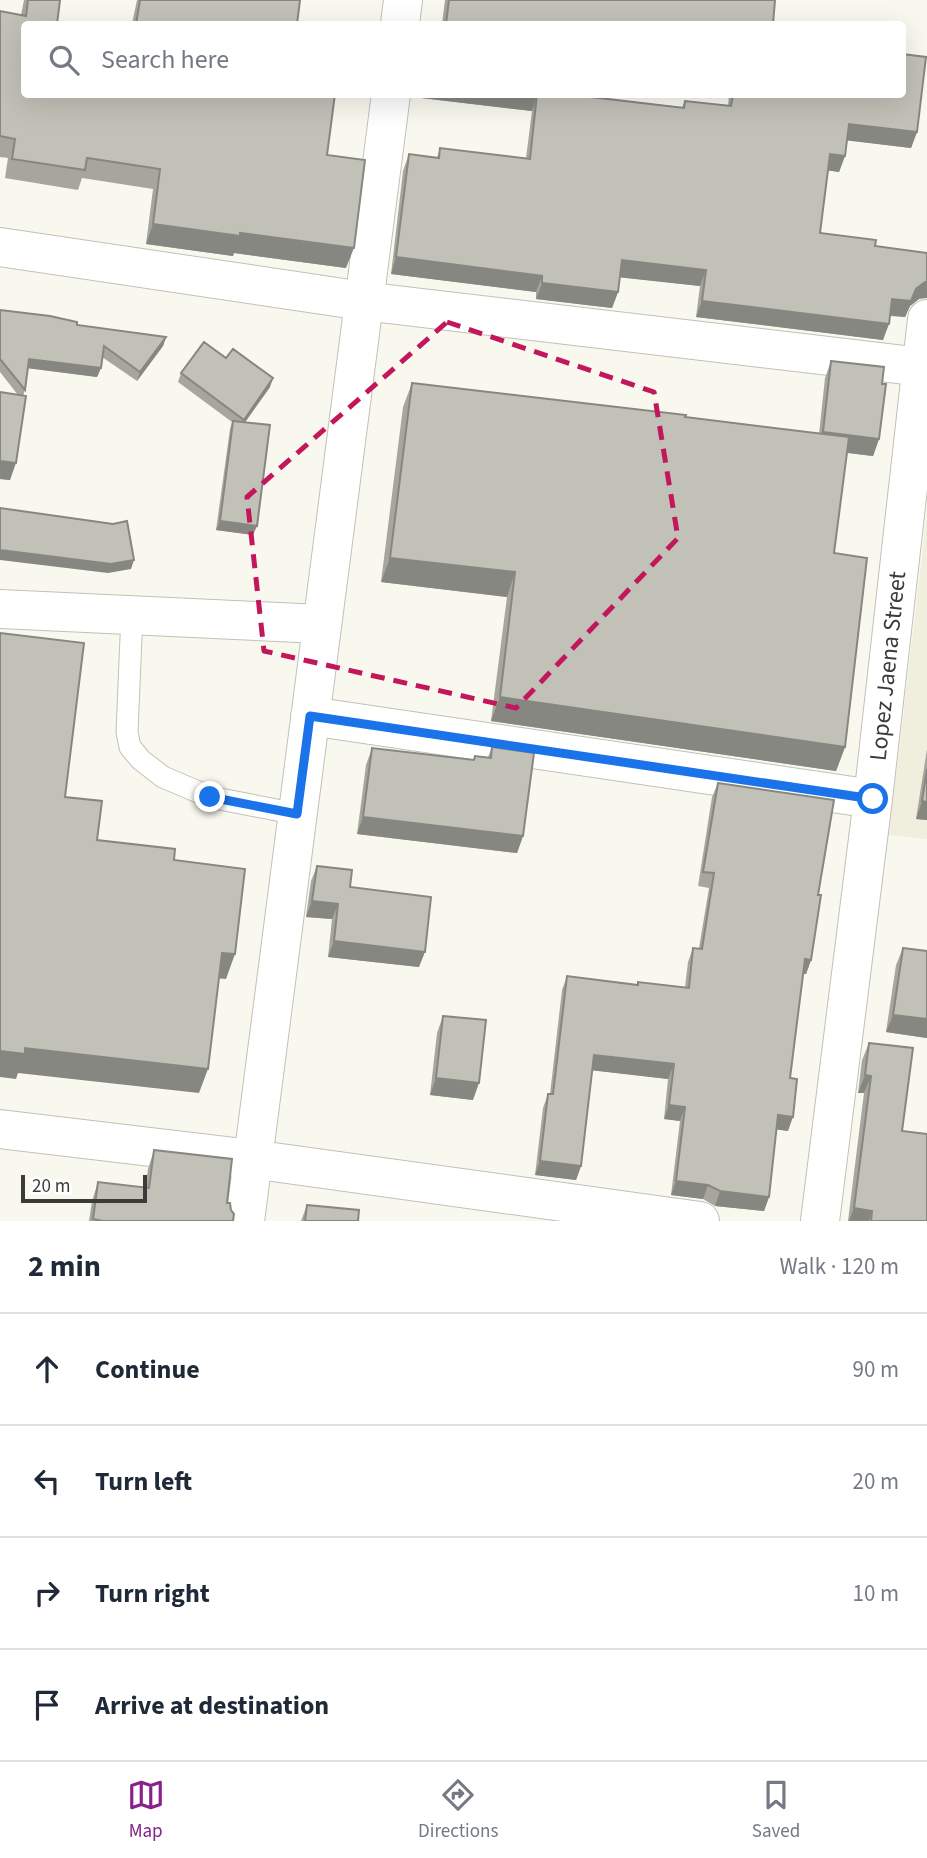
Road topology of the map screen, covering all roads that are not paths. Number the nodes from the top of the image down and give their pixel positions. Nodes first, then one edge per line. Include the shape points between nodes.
1 (403, 0) edge
2 (400, 21) edge
3 (390, 98) edge
4 (0, 247) edge
5 (363, 301) junction
6 (927, 319) edge
7 (924, 367) edge
8 (0, 609) edge
9 (132, 614) junction
10 (321, 624) junction
11 (310, 716) junction
12 (873, 799) junction
13 (297, 814) junction
14 (0, 1129) edge
15 (252, 1159) junction
16 (245, 1221) edge
17 (700, 1221) edge
18 (820, 1221) edge

1 - 2 street
3 - 5 street
4 - 5 street
5 - 7 street
5 - 10 street
6 - 7 street, Lopez Jaena Street
7 - 12 street, Lopez Jaena Street
8 - 9 street
9 - 10 street
9 - 13 lane via 130,747 163,777 210,797
10 - 11 street
11 - 12 street
11 - 13 street
12 - 18 street, Lopez Jaena Street
13 - 15 street
14 - 15 street
15 - 16 street
15 - 17 street

